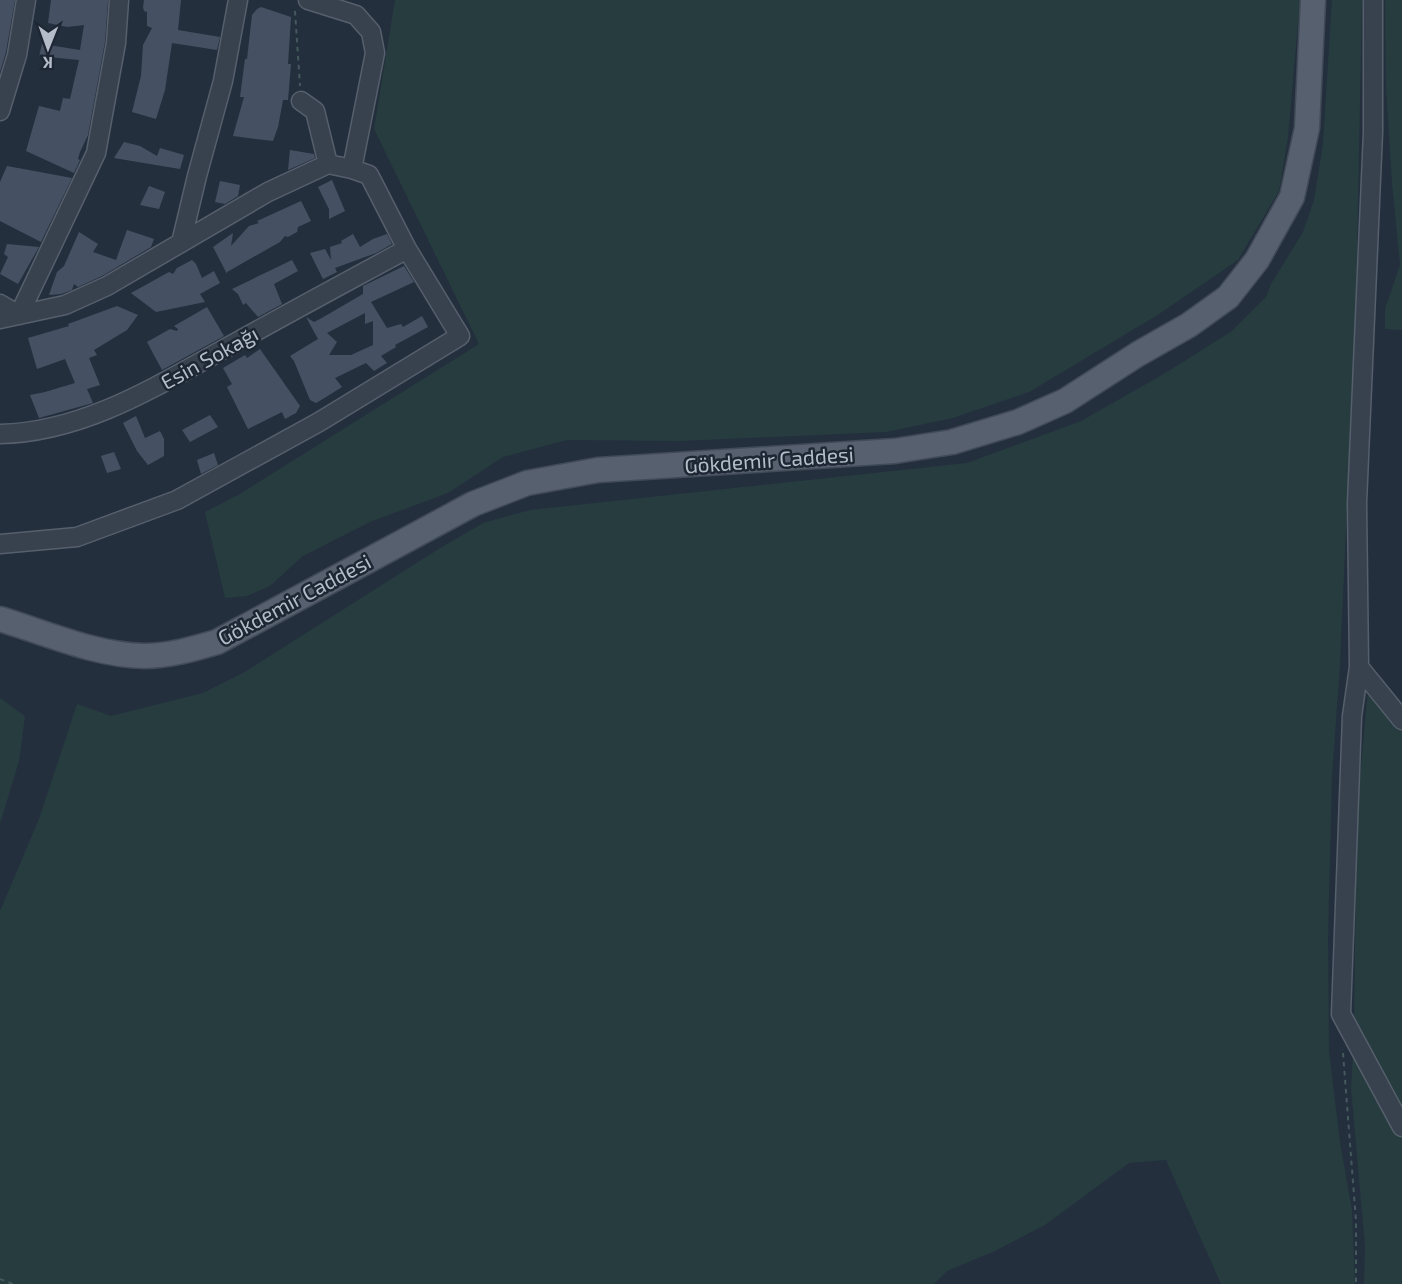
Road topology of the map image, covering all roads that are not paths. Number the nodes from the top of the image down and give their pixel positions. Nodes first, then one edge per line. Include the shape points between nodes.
1 (26, 0) edge
2 (119, 0) edge
3 (238, 0) edge
4 (1313, 0) edge
5 (1373, 0) edge
6 (301, 6) edge
7 (301, 101) road end
8 (0, 111) edge
9 (328, 165) junction
10 (352, 169) junction
11 (181, 243) junction
12 (407, 249) junction
13 (0, 304) edge
14 (19, 315) junction
15 (0, 318) edge
16 (0, 434) edge
17 (0, 544) edge
18 (0, 618) edge
19 (1359, 667) junction
20 (1402, 720) edge
21 (1402, 1127) edge

1 - 8 street via 17,55
2 - 14 street via 116,43 96,153
3 - 11 street via 223,81
4 - 18 main road, Gökdemir Caddesi via 1307,128 1292,197 1257,260 1228,297 1190,325 1065,401 1018,422 952,442 895,451 598,470 527,483 454,514 217,642 178,653 115,653
5 - 19 street via 1373,132 1357,503
6 - 10 street via 356,15 371,32 375,53
7 - 9 street via 315,111
9 - 10 street
9 - 11 street via 268,192
10 - 12 street via 369,176
11 - 14 street via 108,286 65,305
12 - 16 street, Esin Sokağı via 102,413 58,427
12 - 17 street via 460,336 319,422 177,500 77,537
13 - 14 street
14 - 15 street
19 - 20 street
19 - 21 street via 1352,716 1341,1014

